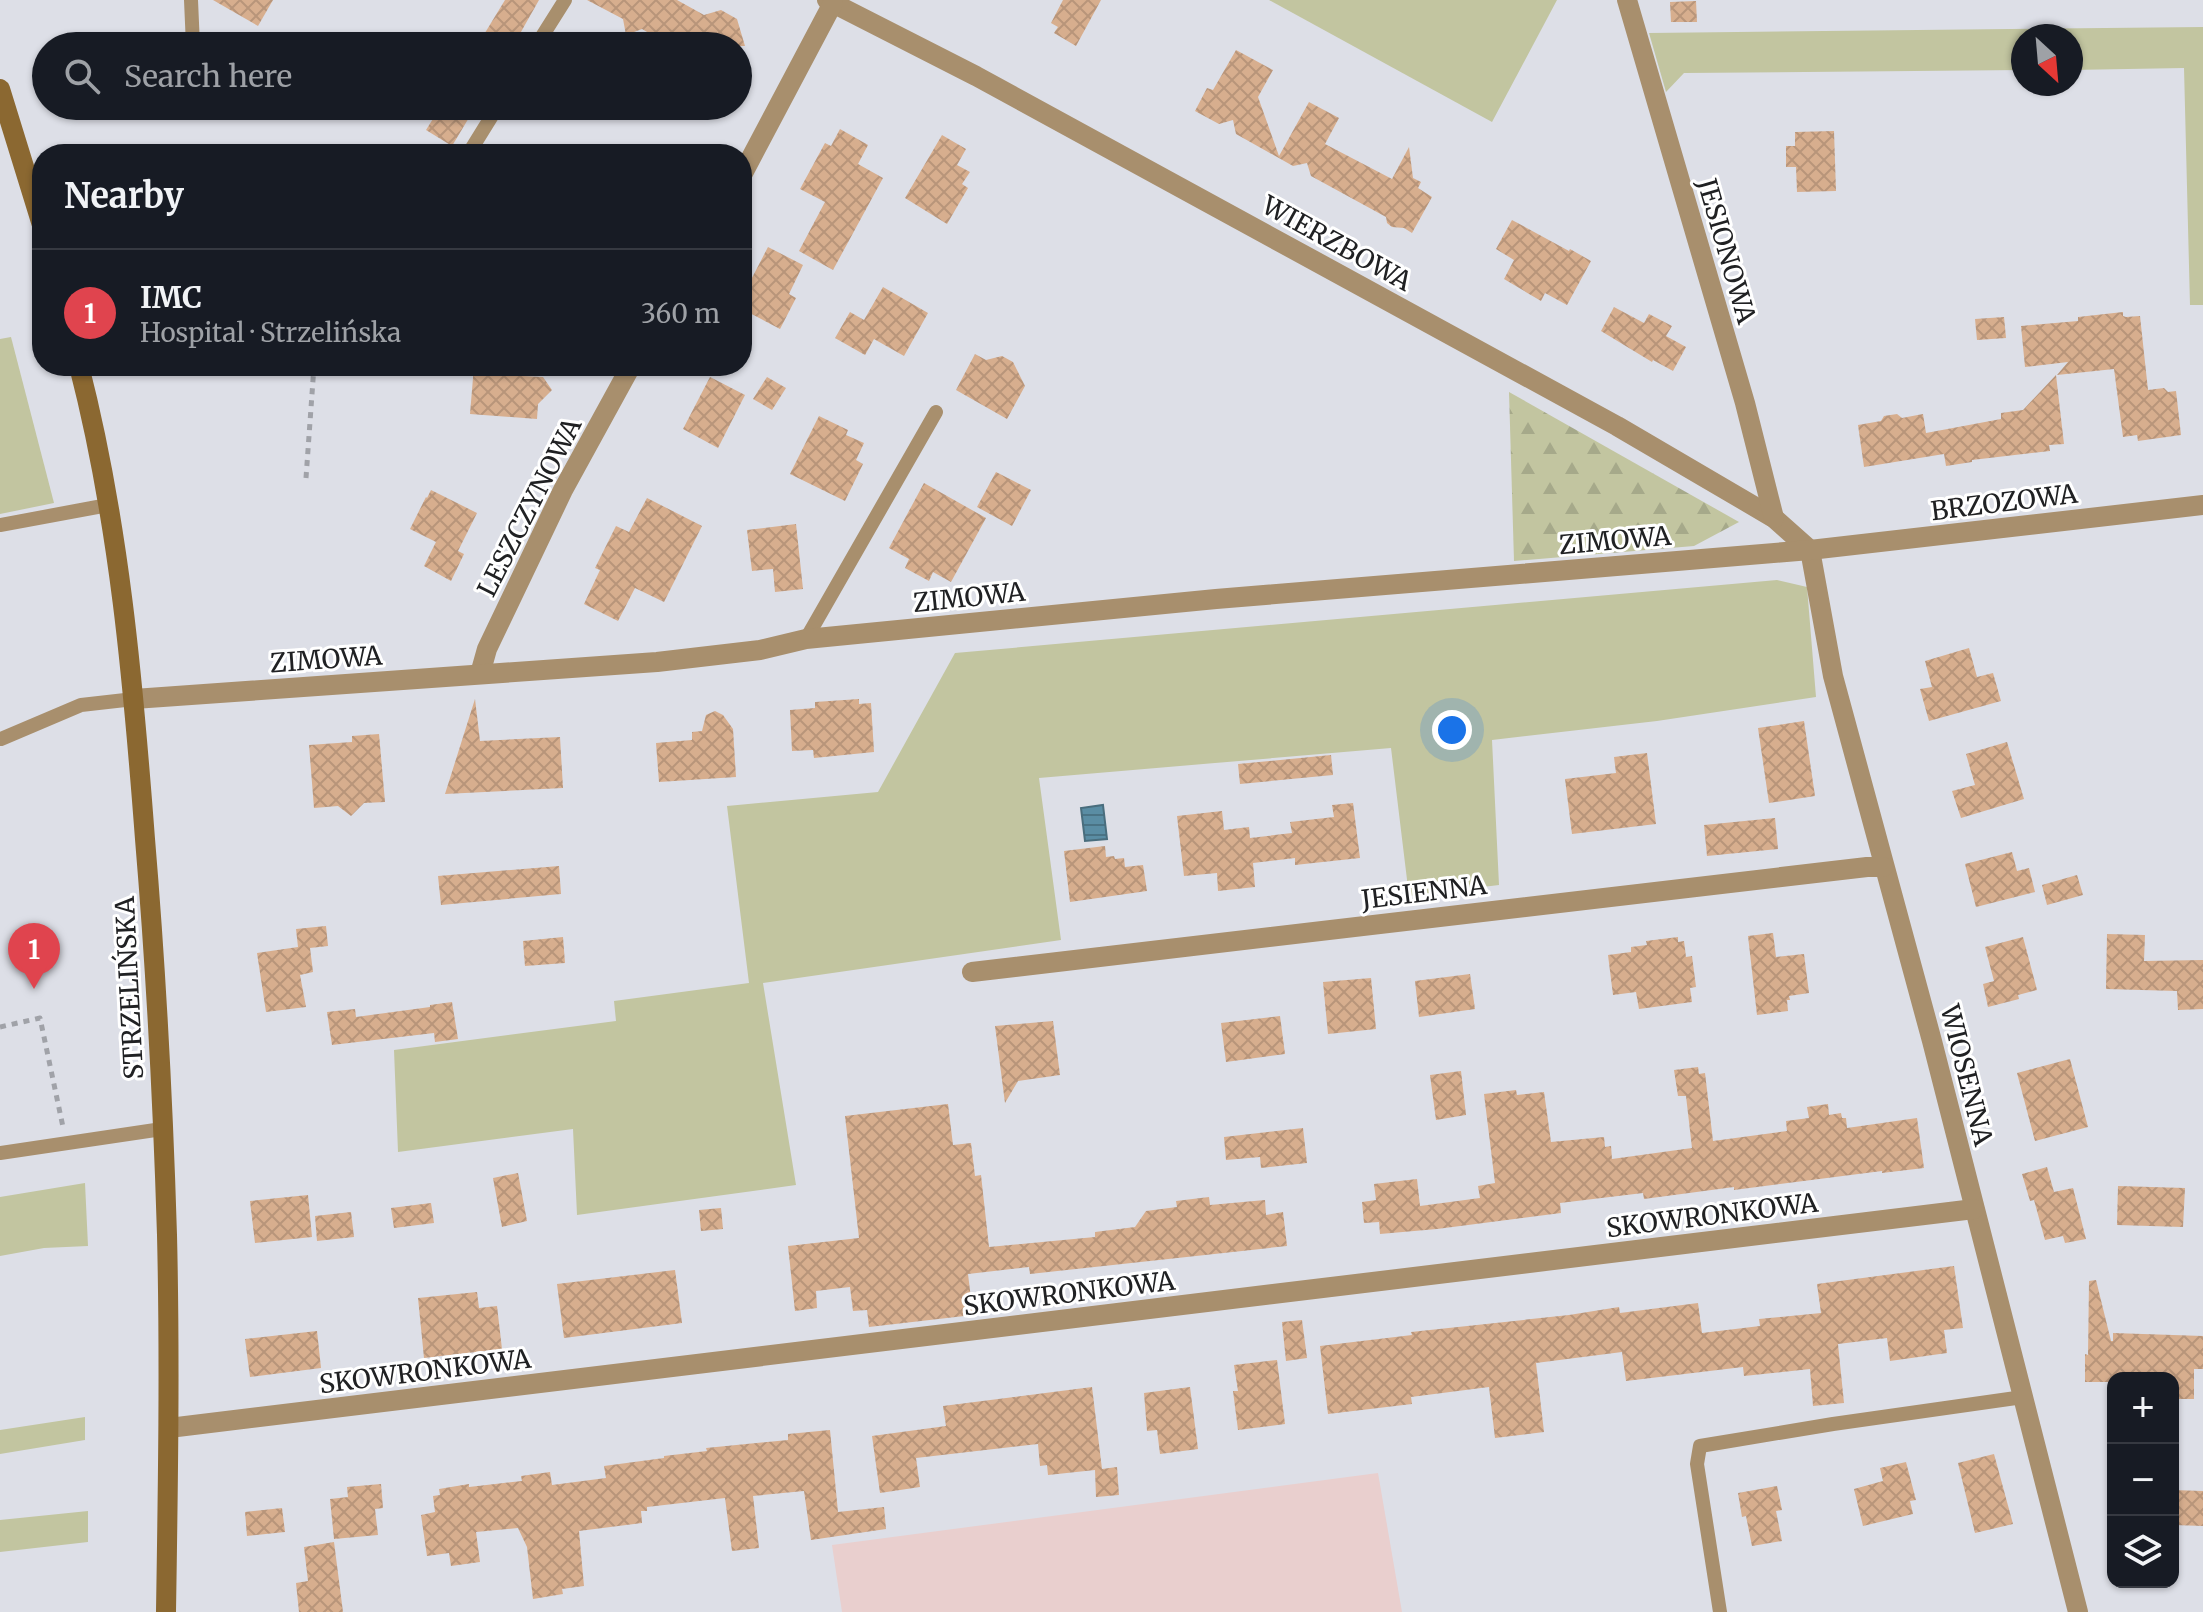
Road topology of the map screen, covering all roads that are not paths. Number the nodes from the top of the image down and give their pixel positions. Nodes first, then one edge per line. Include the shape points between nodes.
1 (191, 0) edge
2 (565, 0) edge
3 (1627, 0) edge
4 (830, 2) edge
5 (192, 32) edge
6 (545, 32) edge
7 (0, 89) edge
8 (489, 120) edge
9 (474, 144) edge
10 (752, 155) edge
11 (32, 193) edge
12 (82, 376) edge
13 (626, 376) edge
14 (936, 412) dead end
15 (108, 505) junction
16 (2203, 505) edge
17 (1774, 518) junction
18 (0, 525) edge
19 (1810, 550) junction
20 (806, 639) junction
21 (480, 674) junction
22 (134, 699) junction
23 (1, 739) edge
24 (1883, 867) junction
25 (972, 972) dead end
26 (162, 1129) junction
27 (0, 1153) edge
28 (1974, 1209) junction
29 (2023, 1397) junction
30 (169, 1428) junction
31 (166, 1612) edge
32 (1720, 1612) edge
33 (2078, 1612) edge

1 - 5 lane
2 - 6 lane
3 - 17 street, JESIONOWA
4 - 10 street
4 - 17 street, WIERZBOWA via 976,76 1604,419
7 - 11 main road
8 - 9 lane
12 - 15 main road, STRZELIŃSKA
13 - 21 street, LESZCZYNOWA via 563,490
14 - 20 lane
15 - 18 lane
15 - 22 main road, STRZELIŃSKA
16 - 19 street, BRZOZOWA
17 - 19 street, WIERZBOWA
19 - 20 street, ZIMOWA
19 - 24 street, WIOSENNA via 1833,676
20 - 21 street, ZIMOWA via 672,660
21 - 22 street, ZIMOWA
22 - 23 lane via 81,705
22 - 26 main road, STRZELIŃSKA via 156,973
24 - 25 street, JESIENNA
24 - 28 street, WIOSENNA
26 - 27 lane
26 - 30 main road, STRZELIŃSKA
28 - 29 street, WIOSENNA
28 - 30 street, SKOWRONKOWA
29 - 32 lane via 1700,1446 1697,1464
29 - 33 street, WIOSENNA
30 - 31 main road, STRZELIŃSKA

